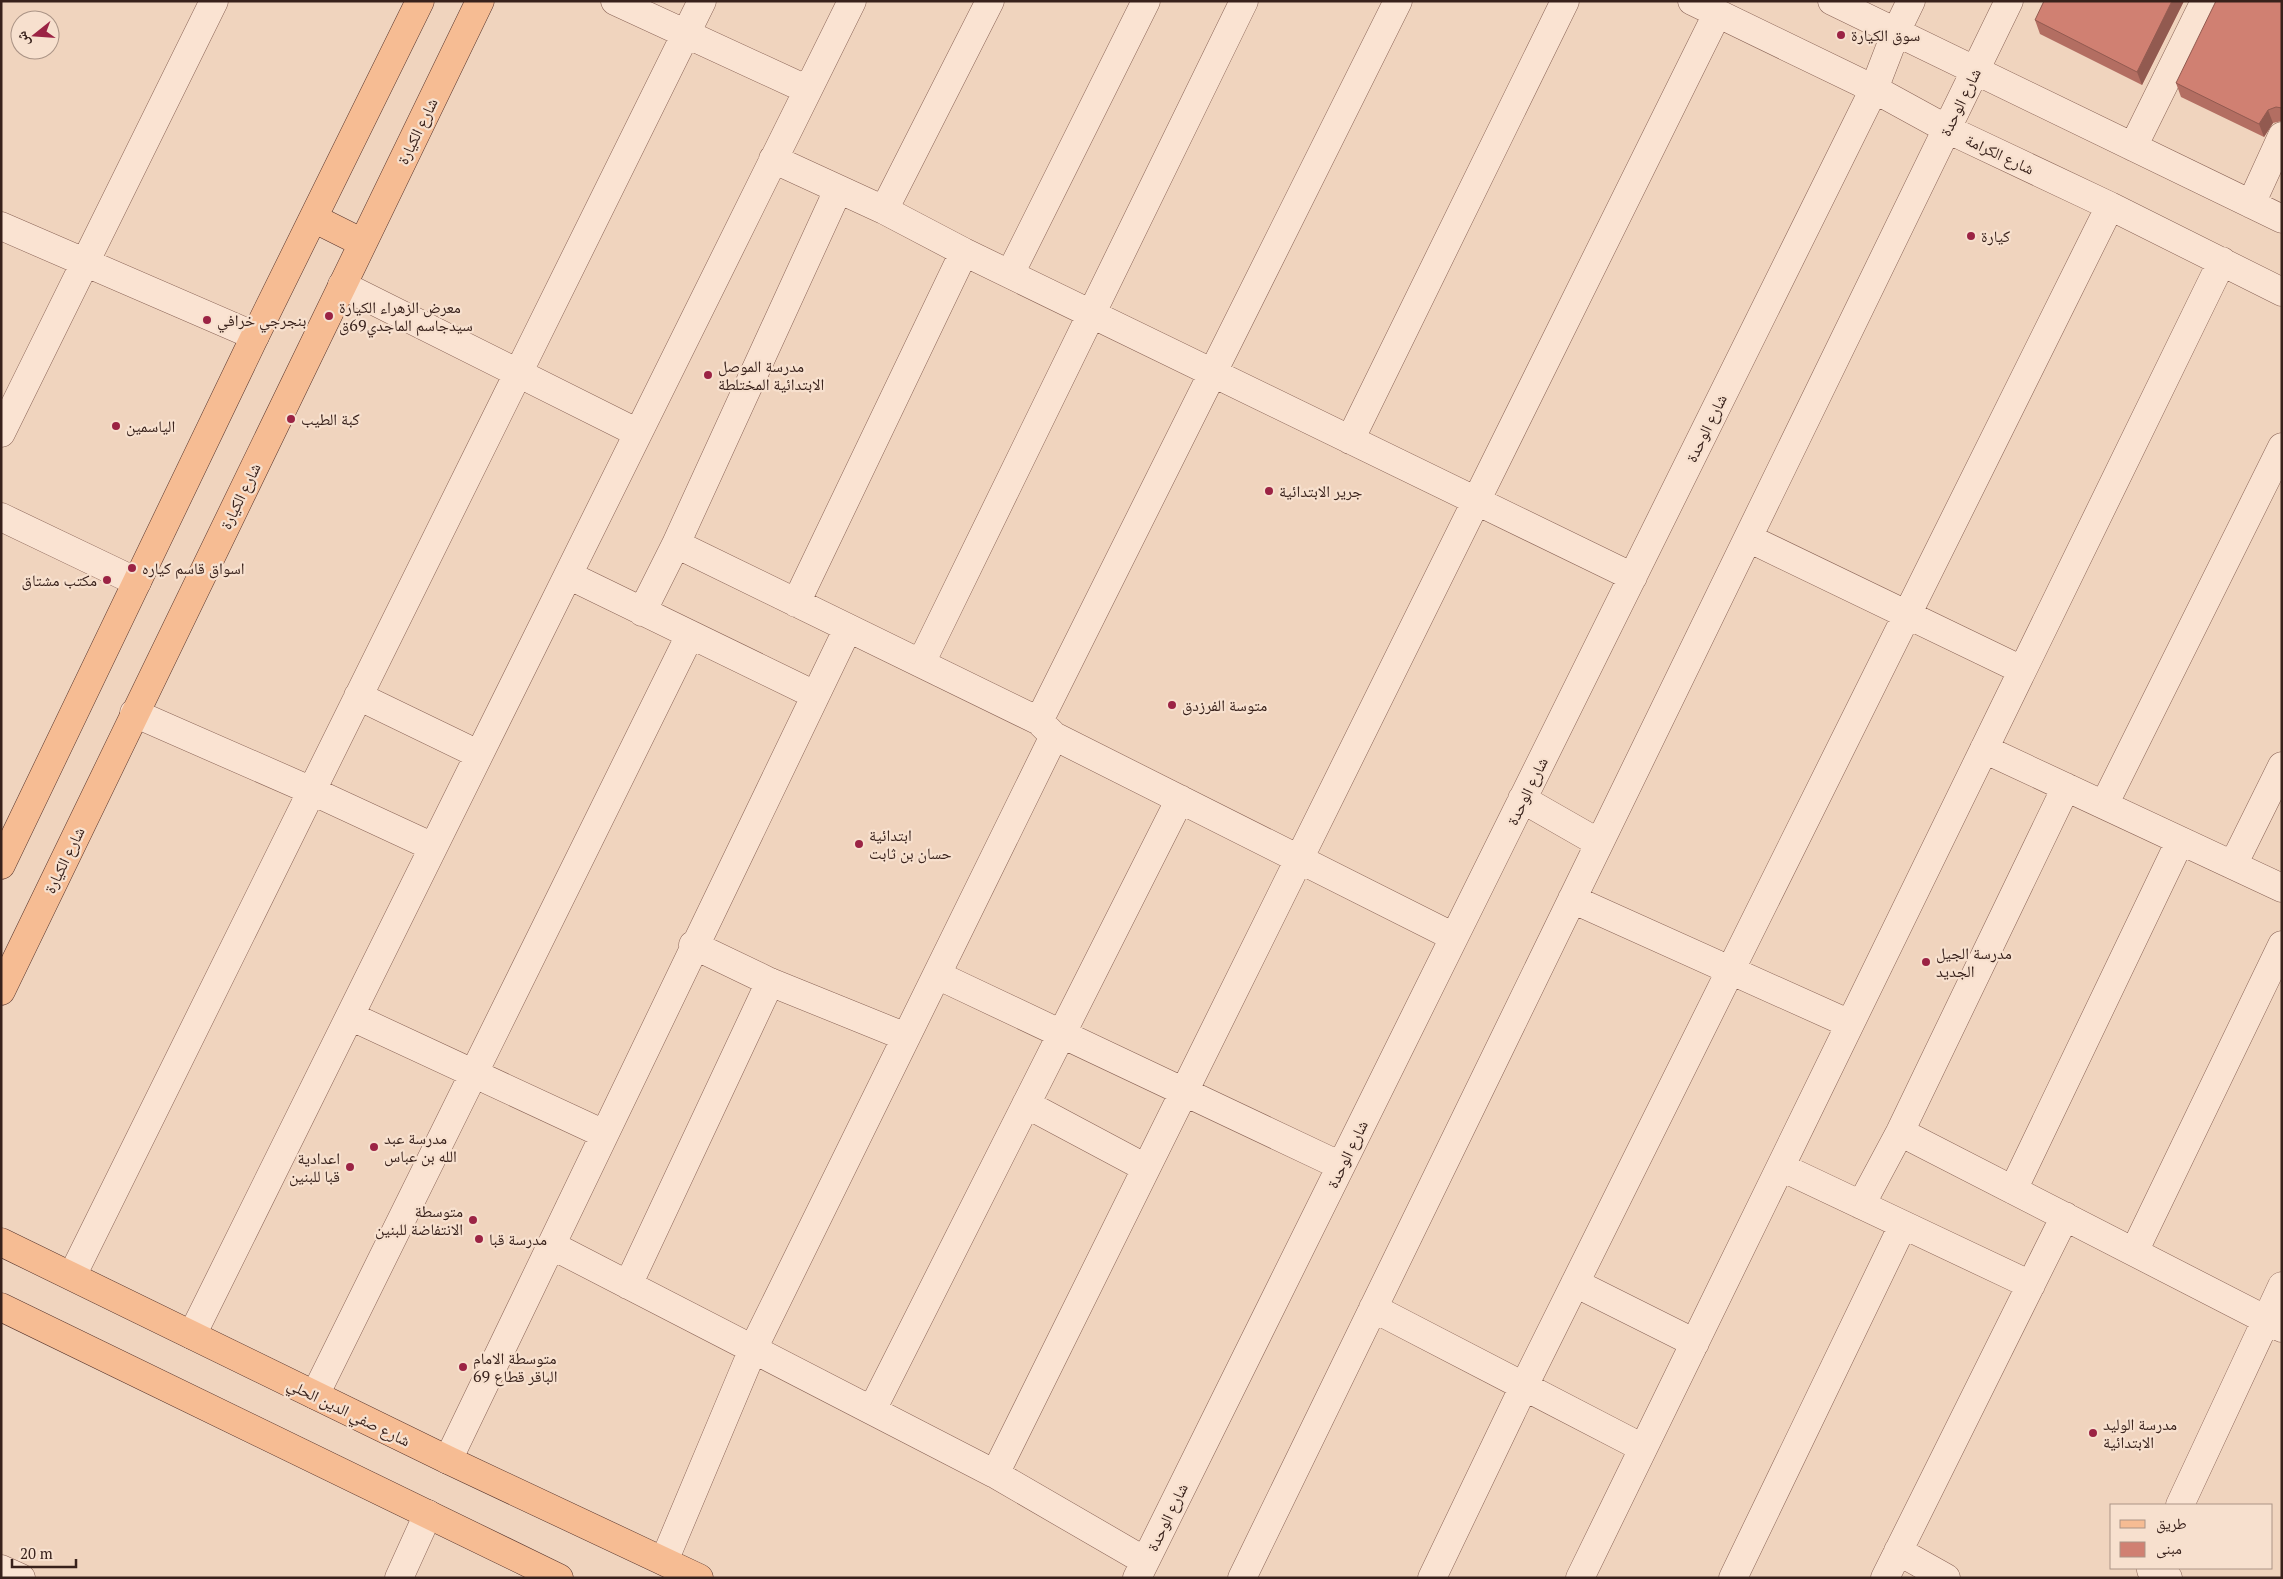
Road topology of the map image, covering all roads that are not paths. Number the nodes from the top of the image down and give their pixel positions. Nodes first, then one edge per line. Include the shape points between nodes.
1 (214, 1) edge
2 (420, 1) edge
3 (480, 1) edge
4 (615, 1) edge
5 (702, 1) edge
6 (852, 1) edge
7 (990, 1) edge
8 (1146, 1) edge
9 (1244, 1) edge
10 (1398, 1) edge
11 (1565, 1) edge
12 (1692, 1) edge
13 (1832, 1) edge
14 (1911, 1) edge
15 (2009, 1) edge
16 (2205, 1) edge
17 (1717, 14) junction
18 (1896, 32) junction
19 (685, 35) junction
20 (1975, 71) junction
21 (808, 90) junction
22 (1874, 90) junction
23 (1947, 129) junction
24 (2282, 136) edge
25 (2133, 147) junction
26 (773, 160) junction
27 (838, 190) junction
28 (2251, 204) junction
29 (2110, 206) junction
30 (884, 210) junction
31 (315, 219) junction
32 (2282, 219) edge
33 (1, 226) edge
34 (363, 243) junction
35 (964, 252) junction
36 (2222, 261) junction
37 (86, 262) junction
38 (1010, 274) junction
39 (342, 285) junction
40 (2282, 292) edge
41 (1091, 314) junction
42 (255, 336) junction
43 (518, 373) junction
44 (1213, 373) junction
45 (1, 433) edge
46 (638, 433) junction
47 (1350, 440) junction
48 (2282, 447) edge
49 (1476, 501) junction
50 (1, 517) edge
51 (1748, 538) junction
52 (676, 544) junction
53 (568, 575) junction
54 (1632, 577) junction
55 (137, 582) junction
56 (796, 603) junction
57 (642, 612) junction
58 (1906, 615) junction
59 (848, 628) junction
60 (690, 635) junction
61 (921, 663) junction
62 (2022, 670) junction
63 (815, 695) junction
64 (358, 696) junction
65 (134, 713) junction
66 (1047, 728) junction
67 (1984, 749) junction
68 (478, 754) junction
69 (2282, 766) edge
70 (2066, 787) junction
71 (312, 790) junction
72 (1180, 799) junction
73 (1522, 799) junction
74 (2104, 805) junction
75 (2180, 840) junction
76 (1599, 843) junction
77 (433, 848) junction
78 (1299, 859) junction
79 (1, 865) edge
80 (2233, 865) junction
81 (2282, 888) edge
82 (1572, 899) junction
83 (1454, 937) junction
84 (693, 945) junction
85 (2282, 945) edge
86 (1730, 970) junction
87 (936, 975) junction
88 (770, 982) junction
89 (1, 991) edge
90 (350, 1016) junction
91 (1850, 1024) junction
92 (1062, 1034) junction
93 (906, 1037) junction
94 (474, 1074) junction
95 (1184, 1092) junction
96 (1026, 1104) junction
97 (1900, 1132) junction
98 (604, 1134) junction
99 (1341, 1166) junction
100 (1780, 1167) junction
101 (1146, 1168) junction
102 (2013, 1190) junction
103 (1861, 1205) junction
104 (2065, 1216) junction
105 (1903, 1225) junction
106 (1, 1242) edge
107 (551, 1245) junction
108 (2134, 1252) junction
109 (72, 1276) junction
110 (1575, 1283) junction
111 (628, 1285) junction
112 (2030, 1286) junction
113 (2282, 1286) edge
114 (1, 1307) edge
115 (1373, 1308) junction
116 (2274, 1324) edge
117 (192, 1335) junction
118 (1695, 1343) junction
119 (753, 1349) junction
120 (1524, 1386) junction
121 (315, 1395) junction
122 (872, 1410) junction
123 (1644, 1448) junction
124 (448, 1460) junction
125 (995, 1474) junction
126 (2181, 1504) edge
127 (428, 1514) junction
128 (1898, 1551) junction
129 (664, 1561) junction
130 (1, 1569) edge
131 (1141, 1569) edge
132 (20, 1578) edge
133 (399, 1578) edge
134 (559, 1578) edge
135 (699, 1578) edge
136 (1242, 1578) edge
137 (1432, 1578) edge
138 (1580, 1578) edge
139 (1733, 1578) edge
140 (1886, 1578) edge
141 (1946, 1578) edge

1 - 37 street
2 - 31 main road
3 - 34 main road, شارع الكيارة
4 - 19 street
5 - 19 street
6 - 21 street
7 - 30 street
8 - 38 street
9 - 41 street
10 - 44 street
11 - 47 street
12 - 17 street, شارع الكرامة
13 - 18 street
14 - 18 street, شارع الوحدة
15 - 20 street, شارع الوحدة
16 - 25 street
17 - 22 street, شارع الكرامة
17 - 49 street
18 - 20 street
18 - 22 street, شارع الوحدة
19 - 21 street
19 - 43 street
20 - 23 street, شارع الوحدة
20 - 25 street
21 - 26 street
22 - 23 street, شارع الكرامة
22 - 54 street, شارع الوحدة
23 - 29 street, شارع الكرامة
23 - 51 street, شارع الوحدة
24 - 28 street
25 - 28 street
26 - 27 street
26 - 46 street
27 - 30 street
27 - 52 street
28 - 32 street
29 - 36 street, شارع الكرامة
29 - 58 street
30 - 35 street
31 - 34 main road
31 - 42 main road
33 - 37 street
34 - 39 main road, شارع الكيارة
35 - 38 street
35 - 56 street
36 - 40 street, شارع الكرامة
36 - 62 street
37 - 42 street
37 - 45 street
38 - 41 street
39 - 43 street
39 - 65 main road, شارع الكيارة
41 - 44 street
41 - 61 street
42 - 55 main road
43 - 46 street
43 - 64 street
44 - 47 street
44 - 66 street
46 - 53 street
47 - 49 street
48 - 74 street
49 - 54 street
49 - 78 street
50 - 55 street
51 - 58 street
51 - 76 street, شارع الوحدة
52 - 56 street
52 - 57 street
53 - 57 street
53 - 68 street
54 - 73 street, شارع الوحدة
55 - 79 main road
56 - 59 street
57 - 60 street
58 - 62 street
58 - 86 street
59 - 61 street
59 - 63 street
60 - 63 street
60 - 94 street
61 - 66 street
62 - 67 street
63 - 84 street
64 - 68 street
64 - 71 street
65 - 71 street
65 - 89 main road, شارع الكيارة
66 - 72 street
66 - 87 street
67 - 70 street
67 - 91 street
68 - 77 street
69 - 80 street
70 - 74 street
70 - 97 street
71 - 77 street
71 - 109 street
72 - 78 street
72 - 92 street
73 - 76 street
73 - 83 street, شارع الوحدة
74 - 75 street
75 - 80 street
75 - 102 street
76 - 82 street, شارع الوحدة
77 - 90 street
78 - 83 street
78 - 95 street
80 - 81 street
82 - 86 street
82 - 115 street, شارع الوحدة
83 - 99 street, شارع الوحدة
84 - 88 street
84 - 98 street
85 - 108 street
86 - 91 street
86 - 110 street
87 - 92 street
87 - 93 street
88 - 93 street
88 - 111 street
90 - 94 street
90 - 117 street
91 - 100 street
92 - 95 street
92 - 96 street
93 - 119 street
94 - 98 street
94 - 121 street
95 - 99 street
95 - 101 street
96 - 101 street
96 - 122 street
97 - 102 street
97 - 103 street
98 - 107 street
99 - 131 street, شارع الوحدة
100 - 103 street
100 - 118 street
101 - 125 street
102 - 104 street
103 - 105 street
104 - 108 street
104 - 112 street
105 - 112 street
105 - 139 street
106 - 109 main road, شارع صفي الدين الحلي
107 - 111 street
107 - 124 street
108 - 116 street
109 - 117 main road, شارع صفي الدين الحلي
110 - 118 street
110 - 120 street
111 - 119 street
112 - 128 street
113 - 116 street
114 - 127 main road
115 - 120 street
115 - 136 street, شارع الوحدة
116 - 126 street
117 - 121 main road, شارع صفي الدين الحلي
118 - 123 street
119 - 122 street
119 - 129 street
120 - 123 street
120 - 137 street
121 - 124 main road, شارع صفي الدين الحلي
122 - 125 street
123 - 138 street
124 - 129 main road, شارع صفي الدين الحلي
125 - 131 street
127 - 133 street
127 - 134 main road
128 - 140 street
128 - 141 street
129 - 135 main road, شارع صفي الدين الحلي
130 - 132 street

